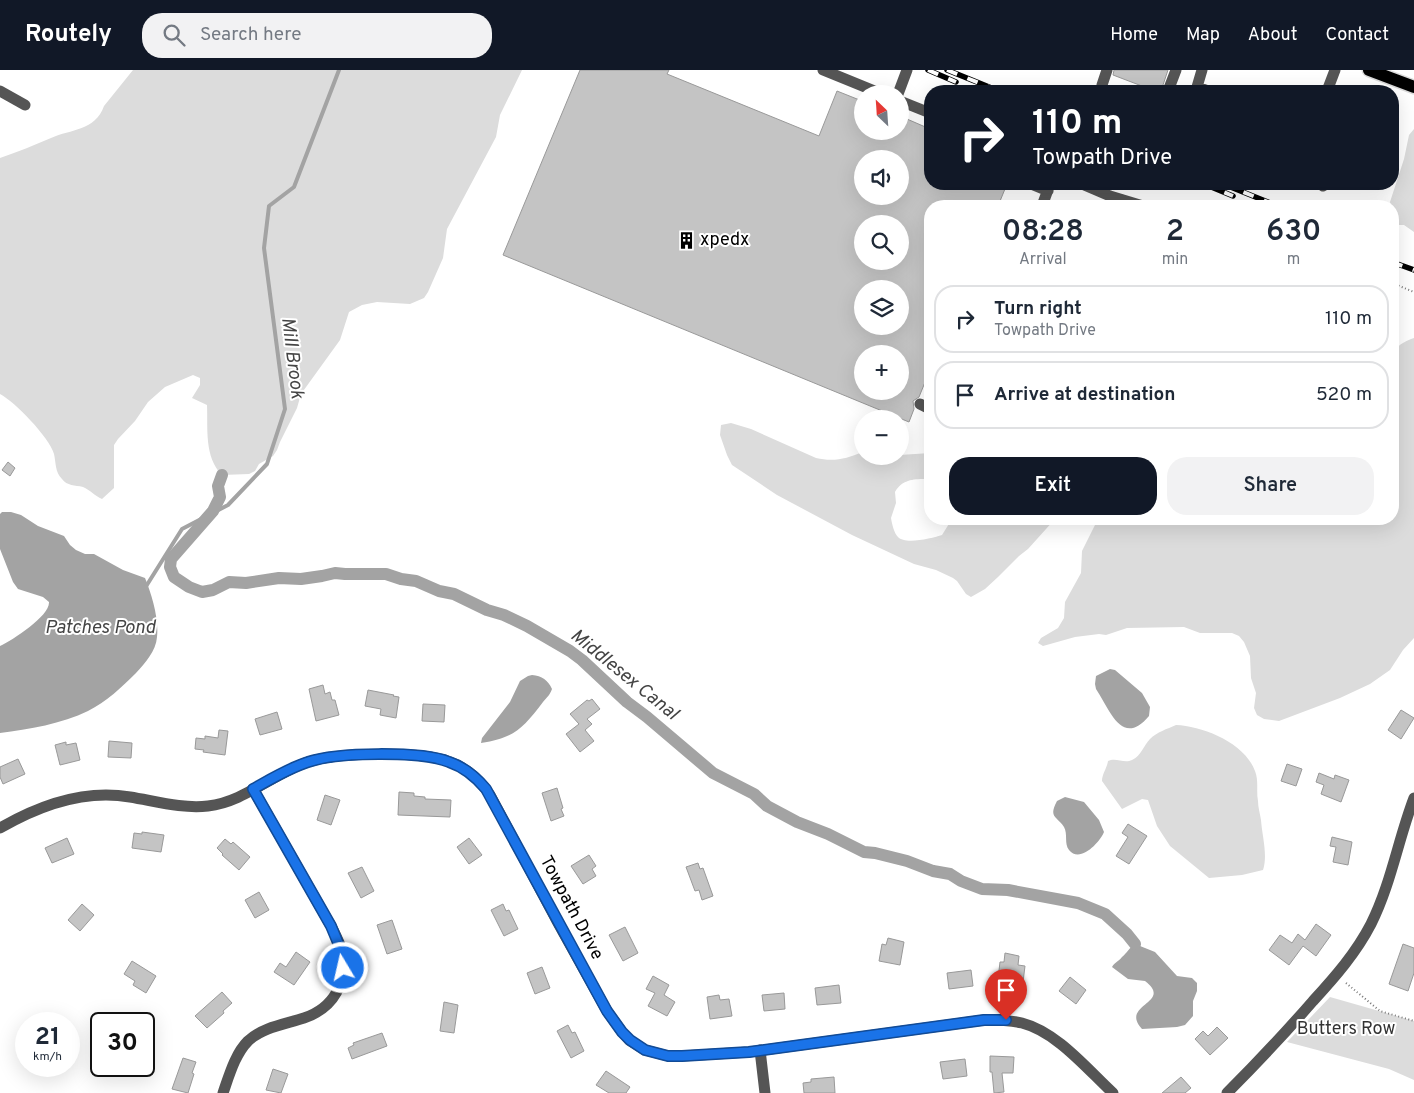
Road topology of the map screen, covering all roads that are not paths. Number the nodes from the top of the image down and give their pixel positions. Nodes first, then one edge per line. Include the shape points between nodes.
1 (824, 70) edge
2 (907, 70) edge
3 (1108, 70) edge
4 (1176, 70) edge
5 (1202, 70) edge
6 (1335, 70) edge
7 (1368, 70) edge
8 (860, 85) edge
9 (901, 85) edge
10 (1102, 85) edge
11 (1170, 85) edge
12 (1198, 85) edge
13 (1329, 85) edge
14 (1414, 87) edge
15 (0, 91) edge
16 (26, 105) dead end
17 (909, 105) edge
18 (924, 111) edge
19 (1094, 190) edge
20 (1114, 200) edge
21 (253, 789) junction
22 (1414, 798) edge
23 (0, 828) edge
24 (760, 1050) junction
25 (223, 1093) edge
26 (765, 1093) edge
27 (1112, 1093) edge
28 (1227, 1093) edge

1 - 8 street
2 - 9 street
3 - 10 street
4 - 11 street
5 - 12 street
6 - 13 street
7 - 14 main road
15 - 16 street
17 - 18 street
19 - 20 street
21 - 23 street, Towpath Drive via 208,806 172,805 118,796 72,798 28,813
21 - 24 street, Towpath Drive via 298,766 330,757 428,756 457,765 476,778 490,795 598,995 626,1036 645,1050 668,1056
21 - 25 street via 331,926 341,950 342,976 334,997 316,1013 264,1031 248,1041 236,1060
22 - 28 street via 1371,924 1355,951 1280,1038
24 - 26 street
24 - 27 street, Towpath Drive via 984,1020 1006,1020 1030,1025 1051,1036

